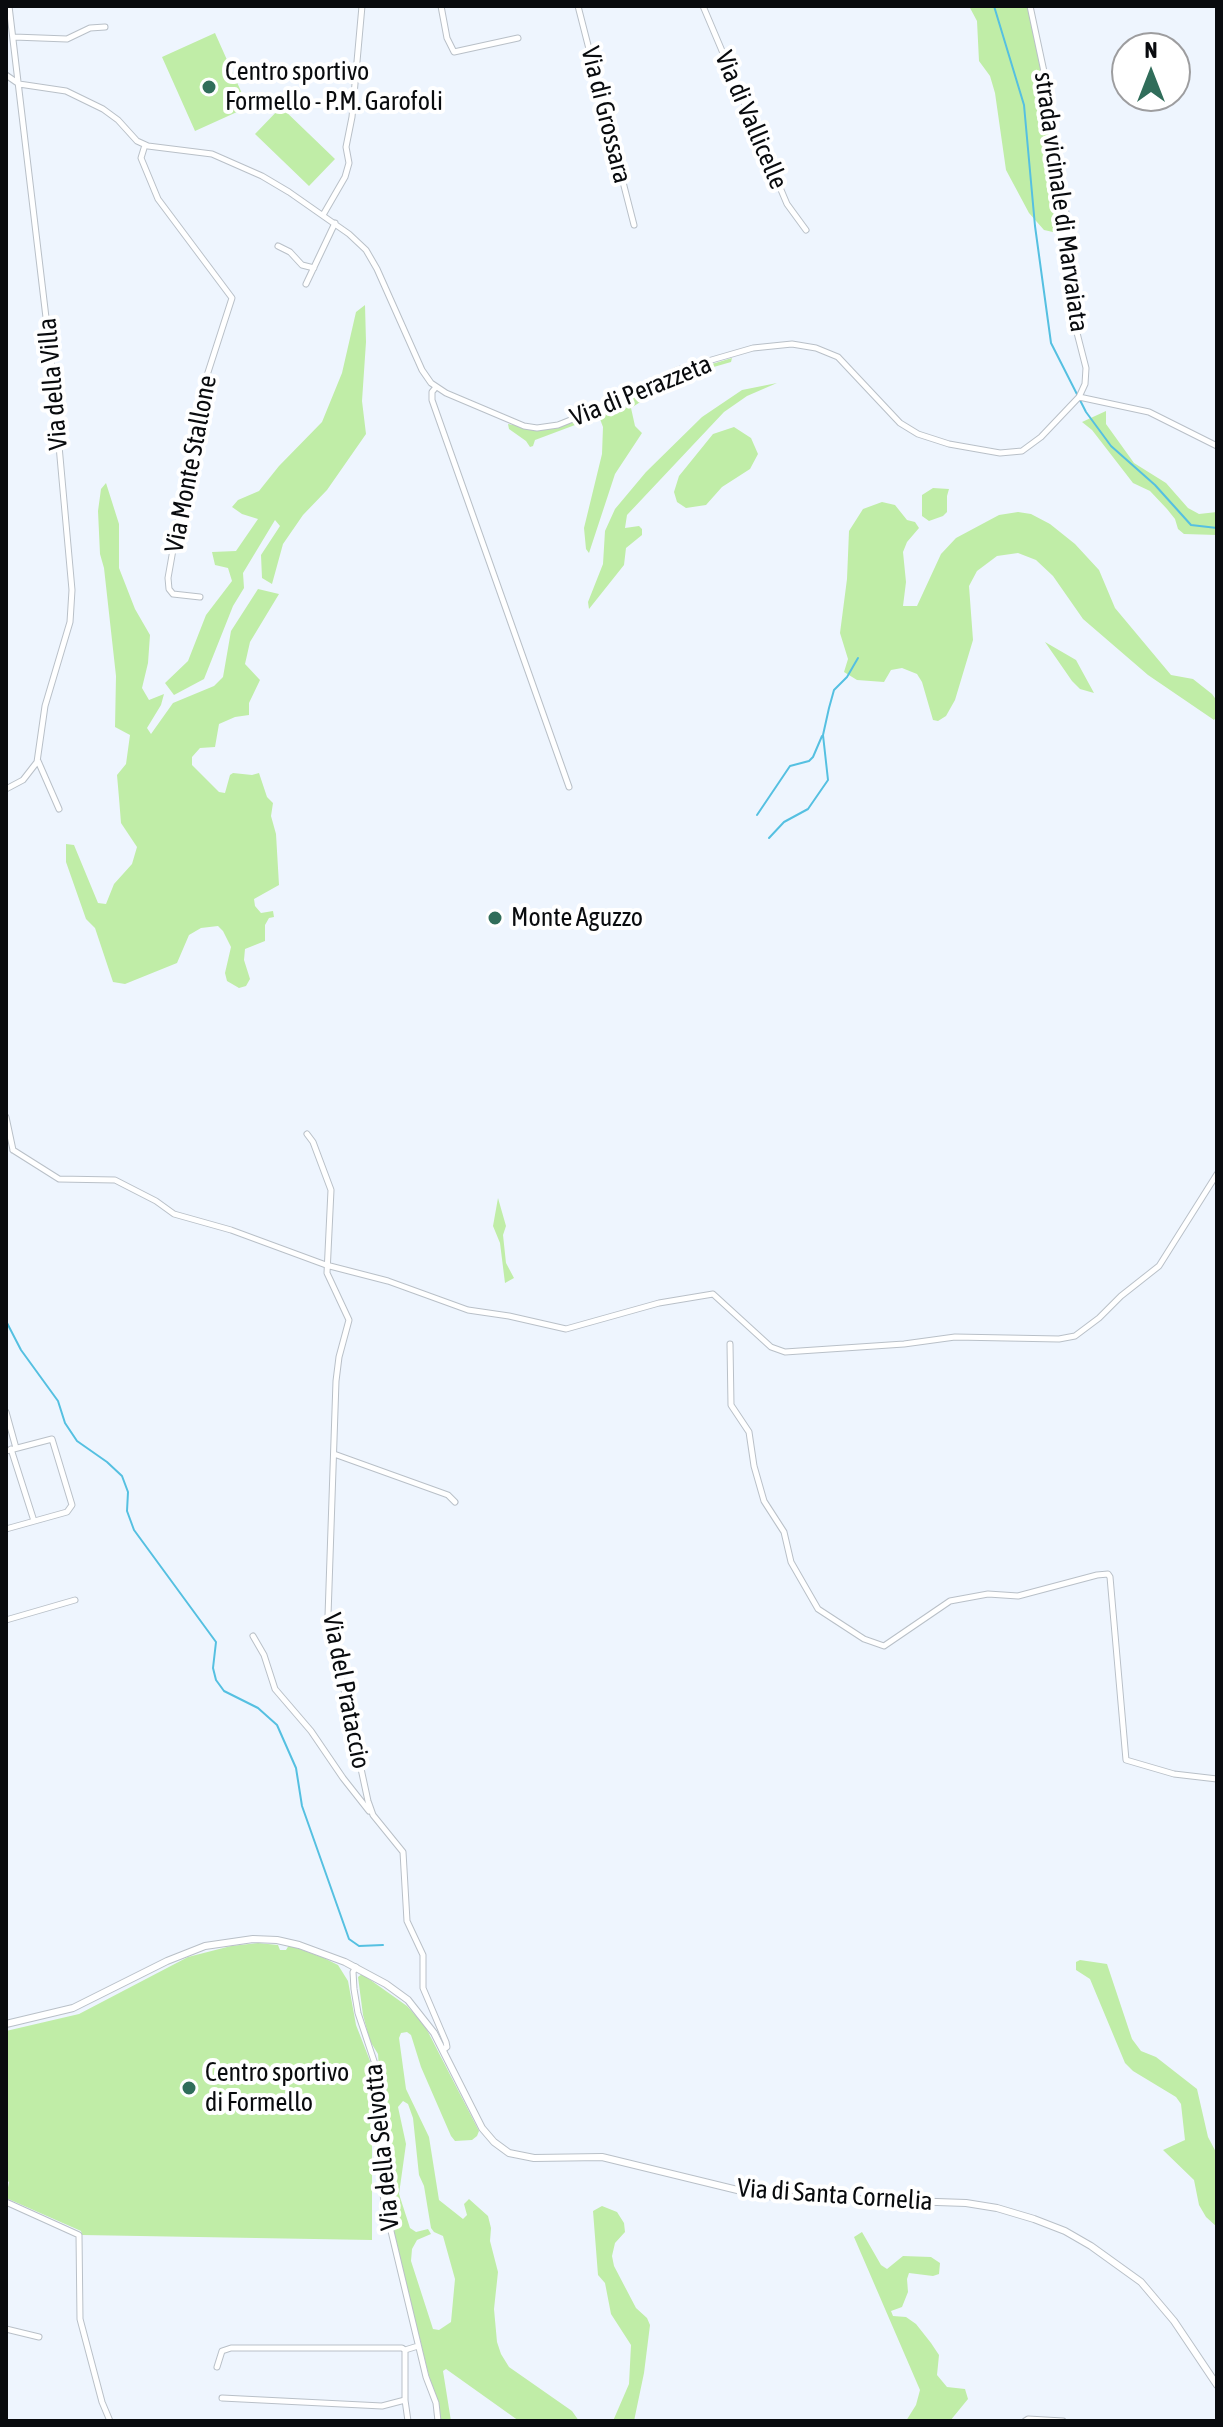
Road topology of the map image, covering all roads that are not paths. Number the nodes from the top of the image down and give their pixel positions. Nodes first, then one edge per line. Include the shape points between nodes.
1 (9, 6) edge
2 (362, 6) edge
3 (441, 6) edge
4 (578, 6) edge
5 (703, 6) edge
6 (1030, 6) edge
7 (105, 27) dead end
8 (14, 37) junction
9 (518, 38) dead end
10 (6, 75) edge
11 (19, 84) junction
12 (145, 145) junction
13 (323, 215) junction
14 (335, 223) junction
15 (634, 225) dead end
16 (806, 230) dead end
17 (278, 246) dead end
18 (314, 268) junction
19 (306, 284) dead end
20 (436, 387) junction
21 (1079, 397) junction
22 (1217, 446) edge
23 (200, 597) dead end
24 (38, 760) junction
25 (569, 787) dead end
26 (6, 789) edge
27 (59, 809) dead end
28 (6, 1117) edge
29 (307, 1134) dead end
30 (13, 1150) junction
31 (6, 1153) edge
32 (1217, 1174) edge
33 (326, 1265) junction
34 (730, 1344) dead end
35 (6, 1412) edge
36 (11, 1449) edge
37 (334, 1454) junction
38 (455, 1502) dead end
39 (34, 1521) junction
40 (6, 1529) edge
41 (75, 1600) dead end
42 (6, 1620) edge
43 (253, 1636) dead end
44 (1217, 1779) edge
45 (373, 1815) junction
46 (356, 1967) junction
47 (6, 2024) edge
48 (443, 2050) junction
49 (6, 2202) edge
50 (6, 2329) edge
51 (39, 2337) dead end
52 (418, 2346) junction
53 (405, 2350) junction
54 (217, 2367) dead end
55 (1217, 2385) edge
56 (222, 2398) dead end
57 (405, 2400) junction
58 (110, 2421) edge
59 (408, 2421) edge
60 (438, 2421) edge
61 (1025, 2421) edge
62 (1063, 2421) edge

1 - 8 street, Via della Villa
2 - 13 street via 346,147 349,165
3 - 9 street via 454,52
4 - 15 street, Via di Grossara
5 - 16 street, Via di Vallicelle via 787,204
6 - 21 street, strada vicinale di Marvaiata via 1072,245 1076,329 1086,368
7 - 8 street via 88,28 67,39
8 - 11 street, Via della Villa
10 - 11 street
11 - 12 street via 75,95 107,111
11 - 24 street, Via della Villa via 72,572 70,622 45,706
12 - 13 street via 215,156 268,178
12 - 23 street, Via Monte Stallone via 141,156 156,196 232,298 200,397 168,581 173,594
13 - 14 street
14 - 18 street
14 - 20 street via 372,259 423,373
17 - 18 street
18 - 19 street
20 - 21 street, Via di Perazzeta via 539,428 619,400 679,369 762,346 800,345 844,361 911,431 1003,453 1029,446
20 - 25 street via 432,400
21 - 22 street via 1149,412
24 - 26 street via 23,780
24 - 27 street
28 - 30 street
29 - 33 street via 332,1192
30 - 31 street
30 - 33 street via 59,1179 115,1180 174,1214
32 - 33 street via 1159,1266 1082,1332 1065,1338 962,1337 784,1352 769,1346 715,1294 559,1329 468,1310
33 - 37 street, Via del Prataccio via 349,1320 337,1370
34 - 44 street via 731,1405 749,1432 764,1501 784,1532 791,1562 818,1609 883,1646 950,1601 988,1594 1016,1596 1106,1574 1126,1760
35 - 36 street
36 - 39 street
36 - 39 street via 51,1438 72,1503 67,1512
37 - 38 street
37 - 45 street, Via del Prataccio via 328,1616
39 - 40 street
41 - 42 street
43 - 45 street via 275,1689
45 - 48 street, Via del Prataccio via 403,1852 407,1921 424,1960 423,1988 446,2042
46 - 47 street via 283,1941 224,1941 181,1955 73,2008
46 - 48 street, Via di Santa Cornelia via 408,2000
46 - 52 street, Via della Selvotta via 358,2013 378,2073 386,2151 384,2202
48 - 55 street, Via di Santa Cornelia via 482,2128 515,2155 602,2157 762,2196 976,2204 1065,2231 1147,2288
49 - 58 street via 79,2235 80,2319
50 - 51 street
52 - 53 street
52 - 60 street, Via della Selvotta
53 - 54 street via 231,2348 222,2351
53 - 57 street
56 - 57 street via 382,2406
57 - 59 street
61 - 62 street

